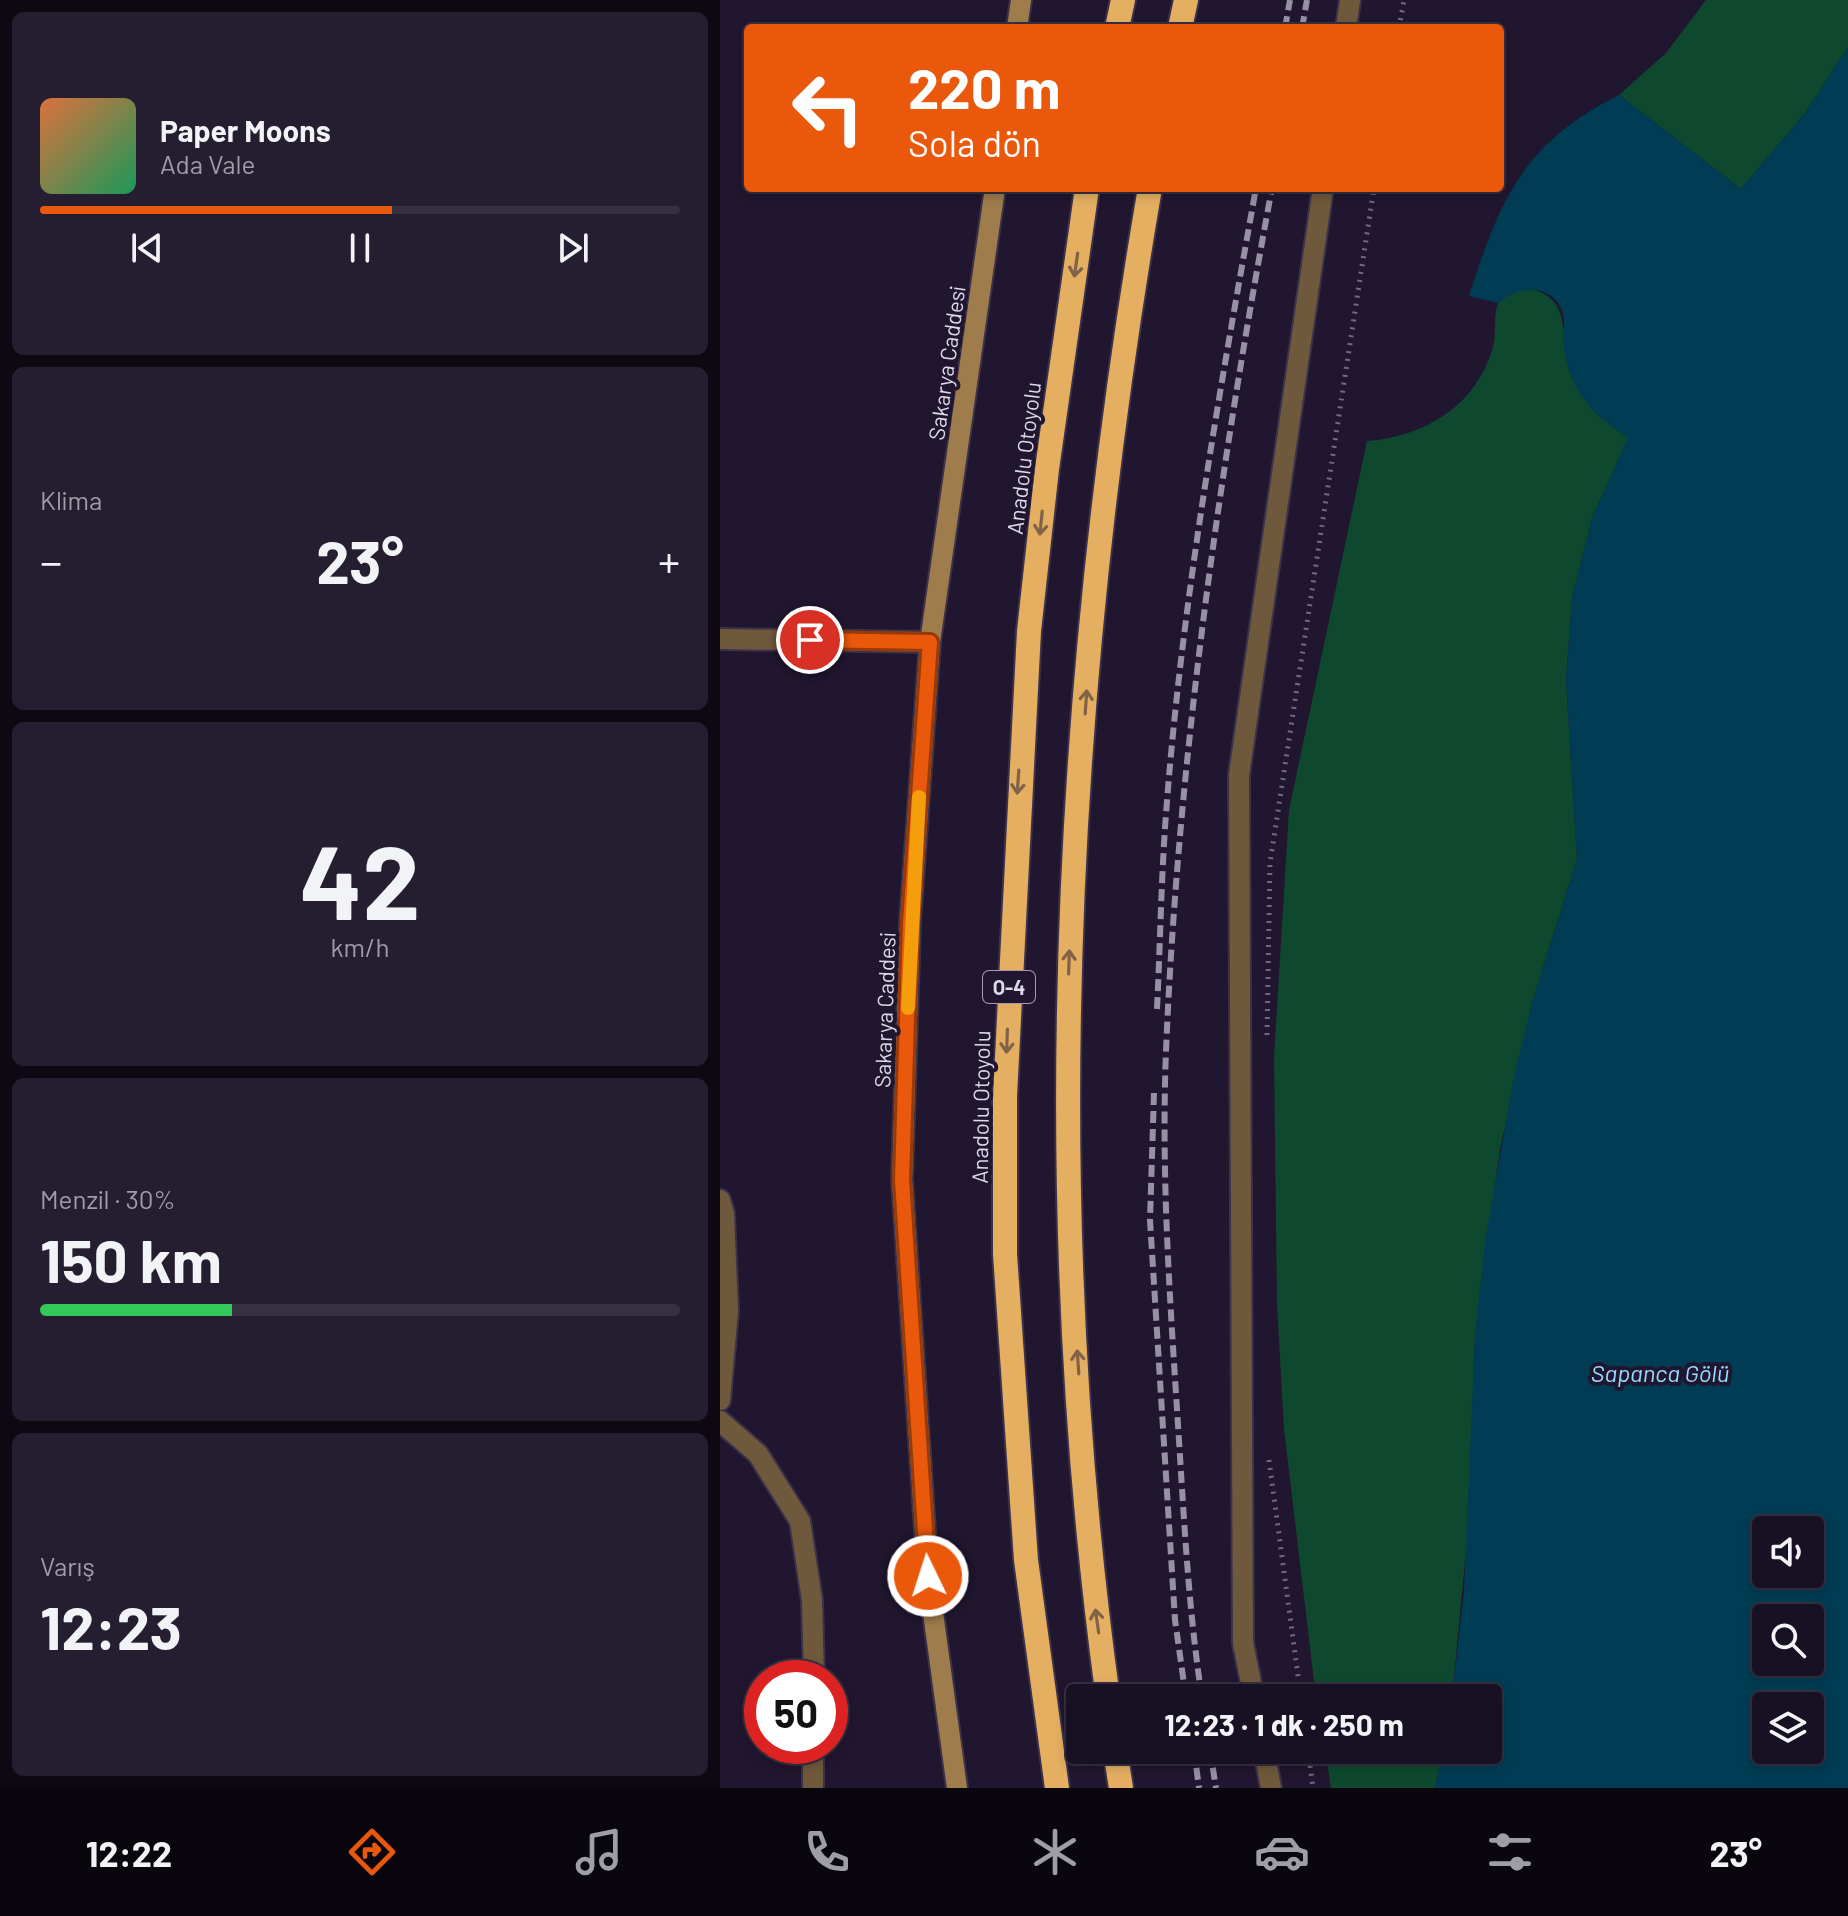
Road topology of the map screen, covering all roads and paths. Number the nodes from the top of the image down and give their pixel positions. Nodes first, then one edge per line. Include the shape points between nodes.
1 (1021, 0) edge
2 (1123, 0) edge
3 (1186, 0) edge
4 (1350, 0) edge
5 (1404, 0) edge
6 (1018, 24) edge
7 (1118, 24) edge
8 (1181, 24) edge
9 (1347, 24) edge
10 (1400, 24) edge
11 (994, 192) edge
12 (1086, 192) edge
13 (1149, 192) edge
14 (1322, 192) edge
15 (1373, 192) edge
16 (720, 639) edge
17 (930, 642) junction
18 (1267, 1037) dead end
19 (720, 1200) edge
20 (720, 1400) edge
21 (720, 1421) edge
22 (1267, 1447) dead end
23 (814, 1660) edge
24 (1106, 1684) edge
25 (1251, 1684) edge
26 (1299, 1684) edge
27 (813, 1764) edge
28 (1117, 1764) edge
29 (1267, 1764) edge
30 (1310, 1764) edge
31 (813, 1788) edge
32 (957, 1788) edge
33 (1057, 1788) edge
34 (1121, 1788) edge
35 (1271, 1788) edge
36 (1313, 1788) edge

1 - 6 main road
2 - 7 highway
3 - 8 highway
4 - 9 street
5 - 10 path
11 - 17 main road, Sakarya Caddesi
12 -> 33 highway, Anadolu Otoyolu / O-4 via 1029,631 1005,1096 1005,1254 1026,1560
24 -> 13 highway via 1092,1584 1070,1249 1070,939 1093,609 1125,339
14 - 25 street via 1239,775 1243,1643
15 - 18 path via 1270,863
16 - 17 street
17 - 32 main road, Sakarya Caddesi via 910,922 902,1180 928,1576
19 - 20 street via 728,1311
21 - 23 street via 758,1454 800,1521 812,1600
22 - 26 path
27 - 31 street
28 - 34 highway
29 - 35 street
30 - 36 path

